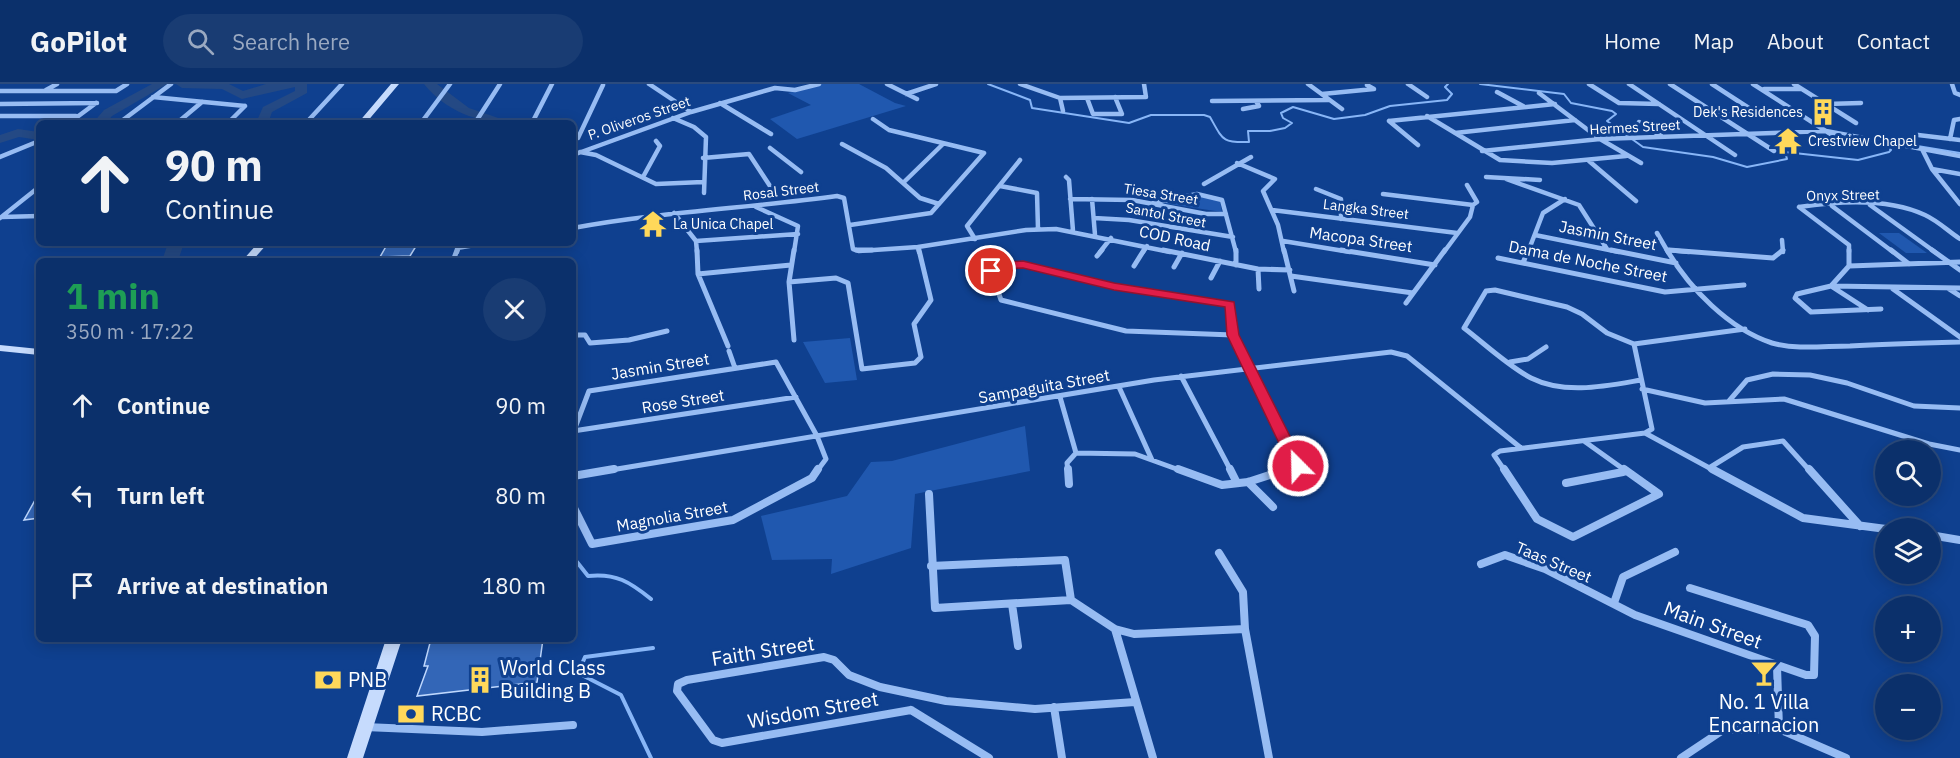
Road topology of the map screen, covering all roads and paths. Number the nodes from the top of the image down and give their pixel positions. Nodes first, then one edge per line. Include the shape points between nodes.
1 (57, 84) edge
2 (127, 84) edge
3 (171, 84) edge
4 (342, 84) edge
5 (395, 84) edge
6 (450, 84) edge
7 (500, 84) edge
8 (552, 84) edge
9 (649, 84) edge
10 (819, 84) edge
11 (887, 84) edge
12 (936, 84) edge
13 (1020, 84) edge
14 (1144, 84) edge
15 (1308, 84) edge
16 (1408, 84) edge
17 (1589, 84) edge
18 (1629, 84) edge
19 (1670, 84) edge
20 (1712, 84) edge
21 (1753, 84) edge
22 (1794, 84) edge
23 (1952, 84) edge
24 (603, 85) edge
25 (1367, 85) edge
26 (1761, 89) junction
27 (1802, 89) junction
28 (0, 91) edge
29 (46, 91) junction
30 (1497, 92) dead end
31 (1539, 93) dead end
32 (906, 94) junction
33 (1322, 94) junction
34 (1960, 94) edge
35 (153, 96) junction
36 (1115, 97) junction
37 (1427, 97) dead end
38 (1060, 98) junction
39 (1087, 98) junction
40 (916, 99) dead end
41 (1329, 100) junction
42 (1212, 101) dead end
43 (1256, 101) junction
44 (202, 102) junction
45 (1861, 103) dead end
46 (0, 104) edge
47 (720, 104) junction
48 (1555, 104) junction
49 (1660, 104) junction
50 (1826, 104) junction
51 (1524, 107) junction
52 (1342, 108) dead end
53 (1243, 109) dead end
54 (1063, 111) dead end
55 (691, 112) junction
56 (1717, 115) junction
57 (0, 116) edge
58 (76, 116) junction
59 (1427, 116) junction
60 (673, 118) junction
61 (873, 119) dead end
62 (1960, 119) edge
63 (72, 120) edge
64 (123, 120) edge
65 (181, 120) edge
66 (231, 120) edge
67 (309, 120) edge
68 (365, 120) edge
69 (422, 120) edge
70 (477, 120) edge
71 (534, 120) edge
72 (1575, 120) junction
73 (1640, 122) dead end
74 (1856, 123) dead end
75 (1826, 131) junction
76 (1745, 132) junction
77 (1454, 133) junction
78 (771, 134) dead end
79 (1703, 134) junction
80 (1918, 135) dead end
81 (1661, 136) junction
82 (576, 139) edge
83 (1600, 139) junction
84 (1950, 139) junction
85 (1960, 140) edge
86 (656, 141) dead end
87 (36, 142) edge
88 (842, 144) dead end
89 (943, 144) junction
90 (1418, 144) dead end
91 (1849, 146) dead end
92 (770, 148) dead end
93 (1922, 149) junction
94 (1482, 151) junction
95 (3, 152) edge
96 (579, 152) junction
97 (1774, 152) dead end
98 (576, 154) edge
99 (1735, 155) dead end
100 (1626, 156) junction
101 (1960, 156) edge
102 (0, 157) edge
103 (1251, 157) dead end
104 (703, 158) junction
105 (1020, 160) dead end
106 (1589, 161) junction
107 (1237, 163) junction
108 (1641, 163) dead end
109 (1932, 169) junction
110 (801, 172) dead end
111 (1960, 174) edge
112 (643, 177) junction
113 (1066, 177) dead end
114 (1486, 177) dead end
115 (1506, 178) junction
116 (1540, 180) dead end
117 (703, 182) junction
118 (904, 182) junction
119 (1204, 184) dead end
120 (1467, 185) dead end
121 (770, 186) dead end
122 (999, 186) junction
123 (36, 189) edge
124 (1316, 189) dead end
125 (1949, 189) junction
126 (1960, 192) edge
127 (705, 193) dead end
128 (1383, 194) dead end
129 (1070, 199) junction
130 (1092, 199) junction
131 (1565, 200) junction
132 (1636, 201) dead end
133 (1151, 203) junction
134 (939, 204) junction
135 (1960, 204) edge
136 (1473, 205) junction
137 (1870, 205) junction
138 (1832, 206) junction
139 (756, 207) junction
140 (1272, 210) junction
141 (674, 213) junction
142 (1226, 214) junction
143 (36, 216) edge
144 (1, 218) edge
145 (1094, 218) junction
146 (1341, 219) junction
147 (850, 225) junction
148 (576, 228) edge
149 (1038, 229) junction
150 (1056, 229) joint
151 (1073, 231) junction
152 (1457, 232) junction
153 (1658, 233) dead end
154 (798, 234) junction
155 (1095, 235) junction
156 (1535, 235) junction
157 (1233, 237) junction
158 (1110, 238) junction
159 (975, 239) junction
160 (1960, 239) edge
161 (1782, 240) dead end
162 (696, 241) junction
163 (1283, 242) junction
164 (260, 246) edge
165 (1147, 246) junction
166 (918, 247) junction
167 (1607, 249) junction
168 (1668, 250) junction
169 (1182, 253) junction
170 (1097, 256) dead end
171 (250, 258) edge
172 (1498, 258) dead end
173 (1220, 261) junction
174 (1950, 262) junction
175 (1960, 262) edge
176 (1523, 263) junction
177 (1676, 263) junction
178 (1909, 264) junction
179 (791, 265) junction
180 (1236, 265) junction
181 (1435, 265) junction
182 (1134, 266) dead end
183 (1849, 266) junction
184 (1174, 267) dead end
185 (1258, 269) junction
186 (1960, 270) edge
187 (1290, 273) junction
188 (698, 274) junction
189 (1211, 278) dead end
190 (789, 282) junction
191 (1744, 285) dead end
192 (1831, 286) junction
193 (1695, 288) junction
194 (1960, 288) edge
195 (1259, 289) dead end
196 (1892, 289) junction
197 (1949, 289) junction
198 (1294, 291) dead end
199 (1413, 293) junction
200 (1960, 296) edge
201 (1406, 303) dead end
202 (1881, 309) dead end
203 (1868, 310) junction
204 (1745, 329) junction
205 (667, 331) dead end
206 (576, 335) edge
207 (1233, 335) junction
208 (1960, 337) edge
209 (794, 340) dead end
210 (1960, 342) edge
211 (1634, 344) junction
212 (0, 348) edge
213 (1546, 348) dead end
214 (36, 352) edge
215 (1510, 362) junction
216 (735, 368) junction
217 (1250, 370) junction
218 (1181, 376) junction
219 (1641, 380) junction
220 (1119, 387) junction
221 (1642, 389) junction
222 (796, 397) junction
223 (1060, 397) junction
224 (1729, 401) junction
225 (1960, 408) edge
226 (576, 425) edge
227 (576, 432) edge
228 (1645, 433) junction
229 (817, 436) junction
230 (1584, 441) junction
231 (1521, 448) junction
232 (1960, 450) edge
233 (1076, 453) junction
234 (1152, 460) junction
235 (1709, 468) junction
236 (1623, 472) junction
237 (576, 476) edge
238 (1248, 482) junction
239 (1237, 483) junction
240 (1566, 483) dead end
241 (1069, 484) dead end
242 (928, 494) dead end
243 (1273, 507) dead end
244 (576, 512) edge
245 (1860, 526) junction
246 (1875, 528) edge
247 (1941, 537) edge
248 (1960, 540) edge
249 (1675, 552) dead end
250 (1219, 553) dead end
251 (1482, 564) dead end
252 (931, 566) junction
253 (1690, 588) dead end
254 (1071, 600) junction
255 (1614, 603) junction
256 (1012, 604) junction
257 (1115, 628) junction
258 (1245, 629) junction
259 (393, 642) edge
260 (1018, 646) dead end
261 (1777, 666) junction
262 (915, 696) junction
263 (1135, 702) junction
264 (1054, 707) junction
265 (911, 710) junction
266 (573, 725) dead end
267 (364, 727) junction
268 (1779, 729) junction
269 (722, 743) joint
270 (355, 758) edge
271 (989, 758) edge
272 (1062, 758) edge
273 (1154, 758) edge
274 (1269, 758) edge
275 (1681, 758) edge
276 (1846, 758) edge

1 - 29 street
2 - 29 street via 116,91
3 - 35 street
4 - 67 street
5 - 68 main road
6 - 69 street
7 - 70 street
8 - 71 street
9 - 55 street
10 - 47 street, P. Oliveros Street via 795,90 775,88
11 - 32 street
12 - 32 street
13 - 38 street
14 - 36 street via 1146,96
15 - 33 street
16 - 37 street
17 - 49 street via 1619,103
18 - 49 street
19 - 56 street
20 - 56 street via 1755,112
21 - 26 street
22 - 27 street
23 - 34 street via 1955,93
24 - 82 street
25 - 33 street via 1374,89
26 - 27 street
26 - 75 street
27 - 50 street
28 - 29 street
30 - 51 street
31 - 48 street
32 - 40 street
33 - 41 street
35 - 44 street
35 - 64 street
36 - 39 street
36 - 39 street via 1120,114 1093,114
38 - 39 street
38 - 54 street
41 - 43 street
41 - 52 street
42 - 43 street
43 - 53 street via 1259,106
44 - 65 street
44 - 66 street via 245,106
45 - 50 street
46 - 58 street via 97,103
47 - 55 street, P. Oliveros Street
47 - 78 street
48 - 51 street
48 - 72 street
49 - 79 street
50 - 74 street
51 - 59 street
55 - 60 street, P. Oliveros Street
56 - 76 street
57 - 58 street
58 - 63 street
59 - 77 street
59 - 90 street via 1389,121
60 - 96 street, P. Oliveros Street
60 - 104 street via 703,133
61 - 89 street via 889,130
62 - 84 street via 1954,120
72 - 77 street
72 - 83 street
73 - 81 street
75 - 76 street, Hermes Street
75 - 91 street
75 - 93 street
76 - 79 street, Hermes Street
76 - 97 street
77 - 94 street
79 - 81 street, Hermes Street
79 - 99 street
80 - 84 street
81 - 83 street, Hermes Street
83 - 94 street, Hermes Street
83 - 100 street
84 - 85 street
86 - 112 street via 659,151
87 - 95 street
88 - 118 street
89 - 118 street
89 - 134 street via 984,153
92 - 110 street
93 - 101 street
93 - 109 street
94 - 106 street via 1500,160
95 - 102 street
96 - 98 street, P. Oliveros Street
96 - 112 street via 596,155
100 - 106 street
100 - 108 street
103 - 107 street
104 - 117 street
104 - 121 street via 749,154
105 - 122 street
106 - 132 street
107 - 119 street
107 - 140 street via 1275,180 1263,191
109 - 111 street
109 - 125 street
112 - 117 street via 656,184
113 - 129 street
114 - 115 street
115 - 116 street
115 - 131 street
117 - 127 street
118 - 134 street via 920,198
120 - 136 street via 1478,199
122 - 149 street via 1037,193
122 - 159 street via 967,226
123 - 144 street
124 - 146 street via 1341,199
125 - 126 street
125 - 135 street
128 - 136 street
129 - 130 street, Tiesa Street
129 - 151 street
130 - 133 street, Tiesa Street
130 - 145 street
131 - 156 street via 1545,210
131 - 167 street via 1579,205
133 - 142 street, Tiesa Street
133 - 142 street via 1201,194 1222,200
134 - 147 street via 927,215
136 - 152 street via 1470,217
137 - 138 street, Onyx Street
137 - 160 street, Onyx Street via 1923,215
137 - 174 street
138 - 178 street
138 - 183 street, Onyx Street via 1799,207 1849,245
139 - 141 street, Rosal Street
139 - 147 street, Rosal Street via 842,196
139 - 154 street via 794,222
140 - 146 street, Langka Street
140 - 163 street
141 - 148 street, Rosal Street
141 - 162 street
142 - 157 street
143 - 144 street
145 - 155 street
145 - 157 street, Santol Street via 1122,218 1203,235
146 - 152 street, Langka Street
147 - 166 street, Rosal Street via 856,250
149 - 150 street, Rosal Street
149 - 159 street, Rosal Street
150 - 151 street, COD Road
151 - 155 street, COD Road
152 - 181 street
153 - 168 street
154 - 162 street
154 - 179 street
155 - 158 street, COD Road
156 - 167 street, Jasmin Street
156 - 176 street
157 - 180 street
158 - 165 street, COD Road
158 - 170 street
159 - 166 street, Rosal Street
161 - 168 street via 1784,252 1773,258
162 - 188 street, Jasmin Street
163 - 181 street, Macopa Street
163 - 187 street
164 - 171 main road
165 - 169 street, COD Road
165 - 182 street
166 - 190 street via 931,300 914,324 920,362 862,369 848,283 836,278
167 - 177 street, Jasmin Street
168 - 177 street
169 - 173 street, COD Road
169 - 184 street
172 - 176 street, Dama de Noche Street
173 - 180 street, COD Road
173 - 189 street
174 - 175 street
174 - 178 street
174 - 186 street
176 - 193 street, Dama de Noche Street via 1644,289 1665,292
177 - 193 street
178 - 183 street
179 - 188 street
179 - 190 street
180 - 185 street, COD Road
181 - 199 street
183 - 192 street
185 - 187 street, COD Road
185 - 195 street
187 - 198 street
187 - 199 street, COD Road
188 - 216 street, Jasmin Street
190 - 209 street
191 - 193 street, Dama de Noche Street
192 - 196 street
192 - 203 street
192 - 203 street via 1797,294 1795,298 1811,312
193 - 204 street
194 - 197 street
196 - 197 street
196 - 208 street
197 - 200 street
199 - 201 street
202 - 203 street
204 - 210 street via 1792,347
204 - 211 street
205 - 206 street via 629,340 590,343 585,335
207 - 207 street via 1230,304 1114,287 1023,264 999,266 991,271 1000,300 1126,331
207 - 217 street
211 - 215 street via 1607,333 1567,307 1486,291 1464,328
211 - 219 street
212 - 214 main road
213 - 215 street via 1528,359
215 - 219 street via 1531,378 1559,387 1603,387
216 - 222 street, Jasmin Street via 776,362
216 - 226 street, Jasmin Street via 590,391
217 - 218 street, Sampaguita Street
217 - 231 street, Sampaguita Street via 1399,353
217 - 238 street via 1298,466
218 - 220 street, Sampaguita Street
218 - 239 street
219 - 221 street
220 - 223 street, Sampaguita Street
220 - 234 street
221 - 224 street via 1705,403
221 - 228 street via 1652,429
222 - 227 street, Rose Street
222 - 229 street, Jasmin Street
223 - 229 street, Sampaguita Street
223 - 233 street
224 - 225 street via 1746,380 1773,374 1801,374 1847,383 1914,406
224 - 232 street via 1784,399
228 - 230 street
228 - 235 street
229 - 237 street, Sampaguita Street
229 - 244 street, Magnolia Street via 826,459 812,478 733,520 592,544
230 - 231 street
230 - 236 street
231 - 236 street via 1494,455 1537,519 1568,536 1577,536 1659,494
233 - 234 street via 1122,452
233 - 241 street via 1067,463
234 - 239 street via 1214,483
235 - 245 street via 1803,518
235 - 245 street via 1730,451 1752,442 1784,441
236 - 240 street
238 - 239 street
238 - 243 street
242 - 252 street
245 - 246 street
247 - 248 street
249 - 255 street via 1623,577
250 - 258 street via 1243,592
251 - 255 street, Taas Street via 1505,555 1545,569
252 - 254 street via 1065,560
252 - 256 street via 935,608
253 - 261 street via 1811,628 1815,636 1814,675
254 - 256 street
254 - 257 street
255 - 261 street, Main Street via 1635,615
256 - 260 street
257 - 258 street via 1134,634
257 - 263 street
258 - 274 street
259 - 267 main road
261 - 268 street, Main Street
262 - 264 street, Faith Street via 992,706
262 - 265 street
262 - 269 street, Faith Street via 849,675 834,660 824,657 678,684 677,691 713,740
263 - 264 street, Faith Street
263 - 273 street
264 - 272 street
265 - 269 street, Wisdom Street
265 - 271 street
266 - 267 street via 482,732
267 - 270 main road
268 - 275 street via 1723,730
268 - 276 street

